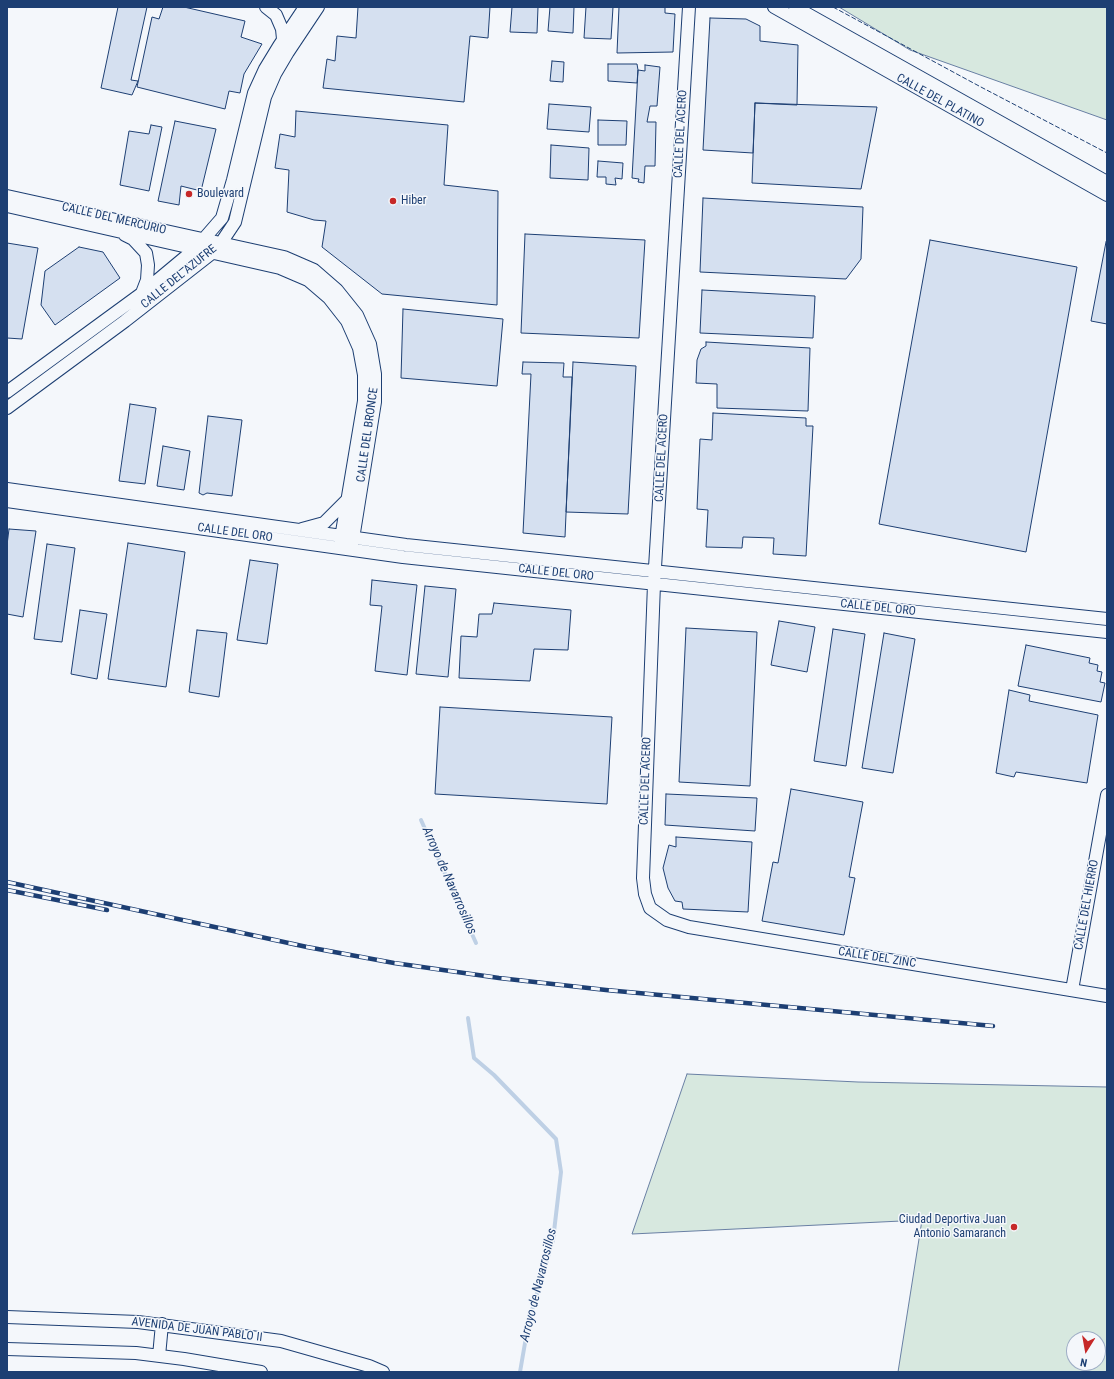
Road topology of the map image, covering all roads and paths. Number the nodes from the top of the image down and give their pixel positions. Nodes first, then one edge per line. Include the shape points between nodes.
1 (266, 7) edge
2 (689, 7) edge
3 (774, 7) edge
4 (795, 7) edge
5 (311, 8) edge
6 (283, 39) junction
7 (1107, 182) edge
8 (1107, 195) edge
9 (7, 196) edge
10 (7, 206) edge
11 (109, 229) junction
12 (204, 240) junction
13 (221, 243) junction
14 (195, 249) junction
15 (212, 253) junction
16 (141, 294) junction
17 (7, 392) edge
18 (7, 408) edge
19 (9, 489) edge
20 (348, 498) junction
21 (7, 501) edge
22 (297, 530) junction
23 (346, 543) junction
24 (655, 570) junction
25 (654, 584) junction
26 (1107, 619) edge
27 (1107, 632) edge
28 (1107, 795) edge
29 (650, 908) joint
30 (1072, 990) junction
31 (1107, 996) edge
32 (7, 1317) edge
33 (162, 1324) junction
34 (7, 1349) edge
35 (160, 1356) junction
36 (261, 1372) edge
37 (383, 1372) edge

1 - 6 street via 276,15
2 - 24 street, CALLE DEL ACERO
3 - 8 street, CALLE DEL PLATINO
4 - 7 street, CALLE DEL PLATINO
5 - 6 street, CALLE DEL AZUFRE
5 - 13 street, CALLE DEL AZUFRE via 265,97 235,222
6 - 12 street, CALLE DEL AZUFRE via 254,93 222,218
9 - 12 street, CALLE DEL MERCURIO
10 - 11 street, CALLE DEL MERCURIO
11 - 14 street, CALLE DEL MERCURIO
11 - 16 street via 133,238 146,253 147,280
12 - 13 street, CALLE DEL MERCURIO
12 - 14 street, CALLE DEL AZUFRE
13 - 15 street, CALLE DEL AZUFRE
13 - 23 street, CALLE DEL BRONCE via 284,257 314,270 338,290 357,315 370,344 375,374 375,402
14 - 15 street, CALLE DEL MERCURIO
14 - 16 street, CALLE DEL AZUFRE
15 - 18 street, CALLE DEL AZUFRE
15 - 20 street, CALLE DEL BRONCE via 280,268 308,280 329,298 347,321 359,348 364,375 364,401
16 - 17 street, CALLE DEL AZUFRE
19 - 22 street, CALLE DEL ORO
20 - 22 street via 324,522
20 - 23 street, CALLE DEL BRONCE
21 - 23 street, CALLE DEL ORO
22 - 23 street, CALLE DEL ORO
23 - 24 street, CALLE DEL ORO
23 - 25 street, CALLE DEL ORO
24 - 25 street, CALLE DEL ACERO
24 - 26 street, CALLE DEL ORO
25 - 27 street, CALLE DEL ORO
25 - 29 street, CALLE DEL ACERO via 642,878
28 - 30 street, CALLE DEL HIERRO
29 - 30 street, CALLE DEL ZINC via 667,920 689,927
30 - 31 street, CALLE DEL ZINC
32 - 33 street, AVENIDA DE JUAN PABLO II
33 - 35 street
33 - 37 street, AVENIDA DE JUAN PABLO II via 281,1341
34 - 35 street
35 - 36 street

